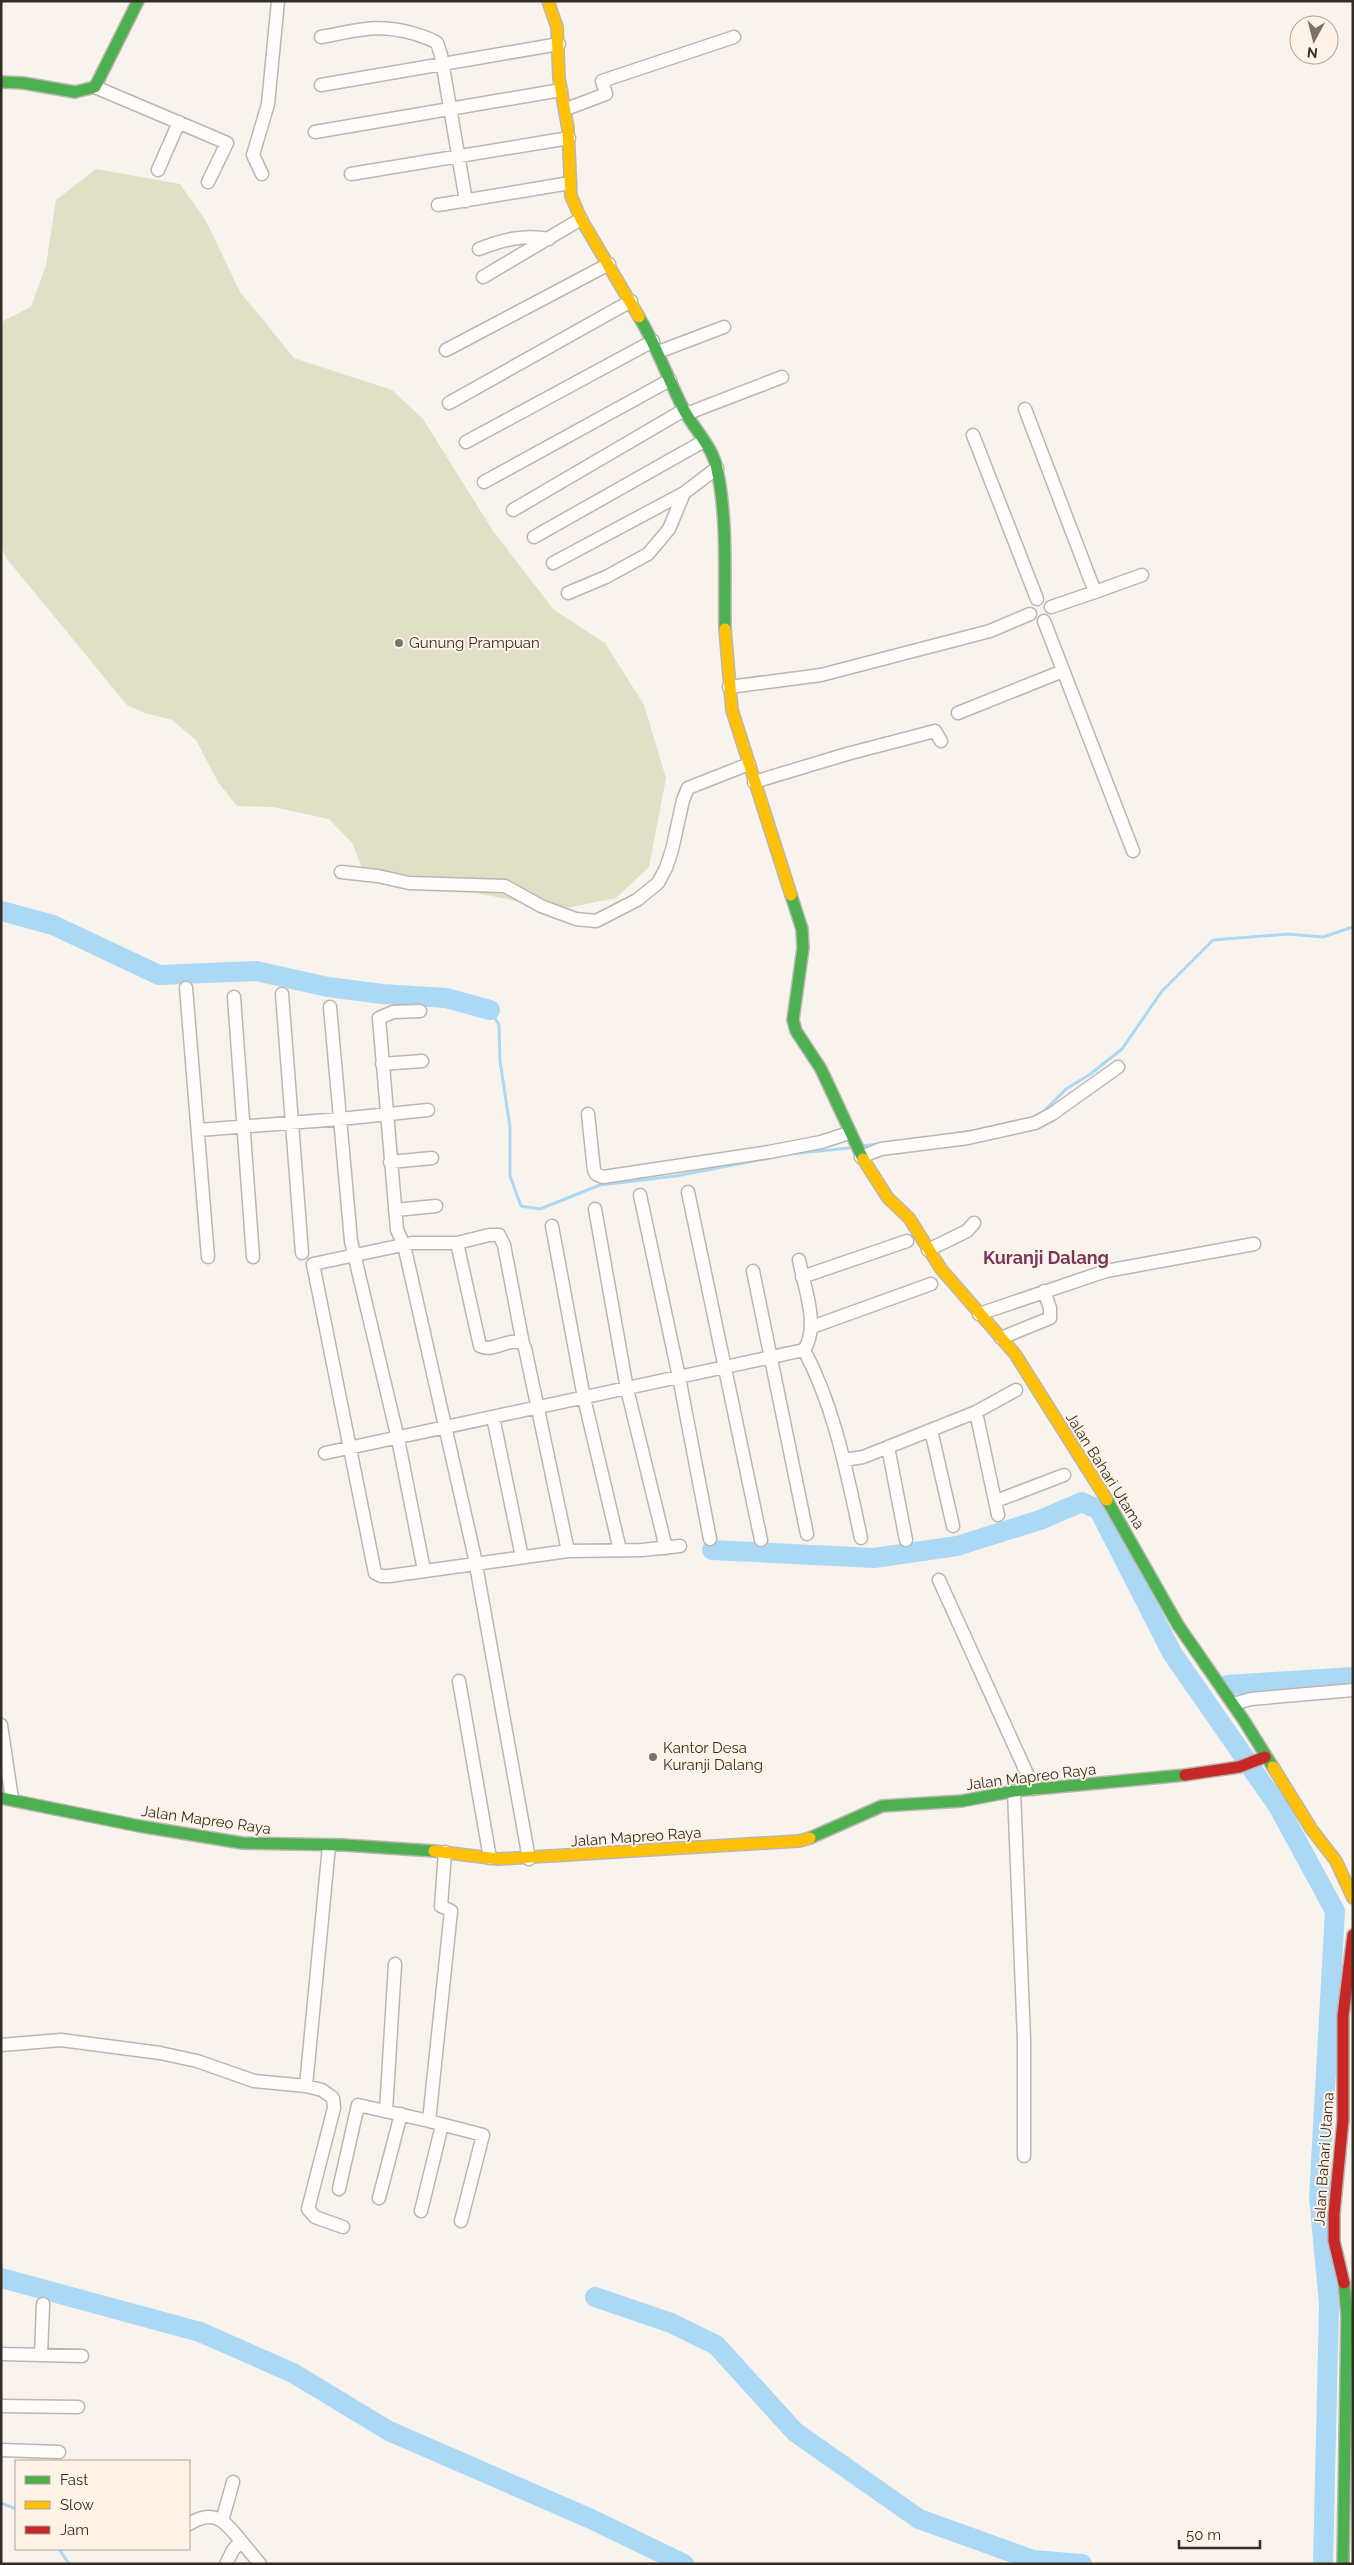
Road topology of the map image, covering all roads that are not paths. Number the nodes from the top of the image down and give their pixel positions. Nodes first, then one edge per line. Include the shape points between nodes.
1 (138, 1) edge
2 (278, 1) edge
3 (548, 1) edge
4 (321, 37) dead end
5 (734, 37) dead end
6 (559, 44) junction
7 (442, 64) junction
8 (1, 82) edge
9 (321, 85) dead end
10 (95, 88) junction
11 (561, 90) junction
12 (450, 110) junction
13 (566, 110) junction
14 (179, 122) junction
15 (315, 132) dead end
16 (569, 138) junction
17 (459, 157) junction
18 (158, 170) dead end
19 (262, 174) dead end
20 (351, 174) dead end
21 (208, 182) dead end
22 (570, 183) junction
23 (466, 202) junction
24 (438, 205) dead end
25 (581, 220) junction
26 (550, 239) junction
27 (479, 250) dead end
28 (609, 264) junction
29 (483, 277) dead end
30 (631, 301) junction
31 (724, 327) dead end
32 (656, 347) junction
33 (446, 350) dead end
34 (782, 377) dead end
35 (670, 380) junction
36 (449, 403) dead end
37 (1025, 410) dead end
38 (685, 412) junction
39 (973, 435) dead end
40 (704, 441) junction
41 (466, 442) dead end
42 (717, 468) junction
43 (484, 482) dead end
44 (684, 493) junction
45 (513, 510) dead end
46 (534, 537) dead end
47 (554, 563) dead end
48 (1142, 575) dead end
49 (1095, 592) junction
50 (568, 593) dead end
51 (1037, 600) junction
52 (1051, 607) junction
53 (1030, 614) junction
54 (1044, 621) junction
55 (1063, 671) junction
56 (729, 687) junction
57 (958, 713) dead end
58 (942, 741) dead end
59 (748, 764) junction
60 (754, 782) junction
61 (1133, 851) dead end
62 (341, 872) dead end
63 (186, 988) dead end
64 (282, 994) dead end
65 (234, 997) dead end
66 (330, 1007) dead end
67 (420, 1011) dead end
68 (422, 1061) dead end
69 (382, 1064) junction
70 (1118, 1067) dead end
71 (428, 1110) dead end
72 (588, 1114) dead end
73 (386, 1115) junction
74 (340, 1119) junction
75 (292, 1123) junction
76 (244, 1126) junction
77 (199, 1130) junction
78 (851, 1138) junction
79 (860, 1155) junction
80 (432, 1158) dead end
81 (390, 1162) junction
82 (688, 1192) dead end
83 (640, 1196) dead end
84 (436, 1206) dead end
85 (595, 1209) dead end
86 (395, 1210) junction
87 (974, 1223) dead end
88 (552, 1226) dead end
89 (907, 1241) dead end
90 (457, 1243) junction
91 (1254, 1244) dead end
92 (404, 1245) junction
93 (928, 1250) junction
94 (302, 1253) dead end
95 (356, 1254) junction
96 (208, 1257) dead end
97 (253, 1257) dead end
98 (799, 1260) dead end
99 (753, 1271) dead end
100 (802, 1278) junction
101 (931, 1284) dead end
102 (1044, 1291) junction
103 (979, 1314) junction
104 (812, 1327) junction
105 (1002, 1338) junction
106 (523, 1344) junction
107 (804, 1350) junction
108 (772, 1357) junction
109 (724, 1368) junction
110 (679, 1377) junction
111 (627, 1389) junction
112 (1016, 1390) dead end
113 (584, 1398) junction
114 (539, 1408) junction
115 (976, 1412) junction
116 (493, 1417) junction
117 (444, 1429) junction
118 (931, 1430) junction
119 (398, 1439) junction
120 (888, 1447) junction
121 (351, 1448) junction
122 (325, 1454) dead end
123 (844, 1460) junction
124 (1064, 1475) dead end
125 (996, 1502) junction
126 (998, 1515) dead end
127 (953, 1526) dead end
128 (807, 1534) dead end
129 (861, 1538) dead end
130 (710, 1539) dead end
131 (761, 1540) dead end
132 (906, 1540) dead end
133 (680, 1546) dead end
134 (666, 1548) junction
135 (620, 1550) junction
136 (568, 1551) junction
137 (522, 1557) junction
138 (476, 1562) junction
139 (424, 1570) junction
140 (939, 1580) dead end
141 (459, 1681) dead end
142 (1353, 1690) edge
143 (1233, 1704) junction
144 (1, 1724) edge
145 (1265, 1757) junction
146 (1034, 1789) junction
147 (1014, 1791) junction
148 (6, 1798) edge
149 (329, 1846) junction
150 (445, 1852) junction
151 (490, 1858) junction
152 (529, 1859) junction
153 (1353, 1898) edge
154 (1353, 1935) edge
155 (396, 1964) dead end
156 (1, 2045) edge
157 (306, 2086) junction
158 (386, 2111) junction
159 (401, 2114) junction
160 (429, 2121) junction
161 (442, 2125) junction
162 (1024, 2156) dead end
163 (339, 2189) dead end
164 (379, 2198) dead end
165 (421, 2211) dead end
166 (461, 2220) dead end
167 (342, 2227) dead end
168 (43, 2304) dead end
169 (1, 2354) edge
170 (41, 2355) junction
171 (82, 2356) dead end
172 (1, 2406) edge
173 (78, 2407) dead end
174 (1, 2450) edge
175 (59, 2452) dead end
176 (32, 2456) edge
177 (233, 2482) dead end
178 (222, 2521) junction
179 (190, 2523) edge
180 (239, 2542) junction
181 (226, 2564) edge
182 (260, 2564) edge
183 (1342, 2564) edge

1 - 10 street
2 - 19 street via 268,104 253,155
3 - 6 street
4 - 7 street via 365,28 399,30 433,40 440,49
5 - 13 street via 602,81 606,94
6 - 7 street
6 - 11 street
7 - 9 street
7 - 12 street
8 - 10 street via 75,92
10 - 14 street
11 - 12 street
11 - 13 street
12 - 15 street
12 - 17 street
13 - 16 street
14 - 18 street
14 - 21 street via 227,143
16 - 17 street
16 - 22 street
17 - 20 street
17 - 23 street
22 - 23 street
22 - 25 street
23 - 24 street
25 - 26 street
25 - 28 street
26 - 27 street via 526,236
26 - 29 street
28 - 30 street
28 - 33 street
30 - 32 street
30 - 36 street
31 - 32 street
32 - 35 street
32 - 41 street
34 - 38 street
35 - 38 street
35 - 43 street
37 - 49 street
38 - 40 street
38 - 45 street
39 - 51 street
40 - 42 street
40 - 46 street
42 - 44 street
42 - 56 street, Jalan Bahari Utama via 723,529
44 - 47 street
44 - 50 street via 669,529 648,554
48 - 49 street
49 - 52 street
51 - 52 street via 1046,600
51 - 53 street via 1030,605
52 - 54 street via 1051,616
53 - 54 street via 1035,621
53 - 56 street via 990,631 820,675
54 - 55 street
55 - 57 street
55 - 61 street
56 - 59 street, Jalan Bahari Utama
58 - 60 street via 935,731
59 - 60 street, Jalan Bahari Utama
59 - 62 street via 688,788 682,800 672,850 658,883 642,897 604,919 576,919 529,901 505,886 409,883
60 - 78 street, Jalan Bahari Utama via 802,930 794,1026 821,1069
63 - 77 street
64 - 75 street
65 - 76 street
66 - 74 street
67 - 69 street via 393,1012 379,1018
68 - 69 street
69 - 73 street
70 - 79 street via 1035,1123 968,1138 881,1149
71 - 73 street
72 - 78 street via 594,1170 604,1177
73 - 74 street
73 - 81 street
74 - 75 street
74 - 95 street via 351,1241
75 - 76 street
75 - 94 street
76 - 77 street
76 - 97 street
77 - 96 street
78 - 79 street, Jalan Bahari Utama
79 - 93 street, Jalan Bahari Utama via 888,1198 909,1218
80 - 81 street
81 - 86 street
82 - 109 street
83 - 110 street
84 - 86 street
85 - 111 street
86 - 92 street via 397,1230
87 - 93 street via 967,1231
88 - 113 street
89 - 100 street
90 - 92 street
90 - 106 street via 480,1346 487,1348 514,1341
90 - 106 street via 499,1235 506,1254
91 - 102 street via 1106,1272
92 - 95 street
92 - 117 street
93 - 103 street, Jalan Bahari Utama
95 - 119 street
95 - 121 street via 315,1262 312,1267
98 - 100 street
99 - 108 street
100 - 104 street
101 - 104 street
102 - 103 street
102 - 105 street via 1050,1318
103 - 105 street, Jalan Bahari Utama
104 - 107 street via 810,1341
105 - 143 street, Jalan Bahari Utama via 1102,1491 1178,1625
106 - 114 street
107 - 108 street
107 - 123 street via 814,1369
108 - 109 street
108 - 128 street
109 - 110 street
109 - 131 street
110 - 111 street
110 - 130 street
111 - 113 street
111 - 134 street
112 - 115 street
113 - 114 street
113 - 135 street
114 - 116 street
114 - 136 street
115 - 118 street
115 - 125 street
116 - 117 street
116 - 137 street
117 - 119 street
117 - 138 street
118 - 120 street
118 - 127 street
119 - 121 street
119 - 139 street
120 - 123 street via 863,1457
120 - 132 street
121 - 122 street
121 - 139 street via 375,1573 381,1576
123 - 129 street
124 - 125 street
125 - 126 street
133 - 134 street
134 - 135 street
135 - 136 street
136 - 137 street
137 - 138 street
138 - 139 street
138 - 152 street
140 - 146 street
141 - 151 street
142 - 143 street via 1260,1698
143 - 145 street, Jalan Bahari Utama
144 - 148 street
145 - 146 street, Jalan Mapreo Raya via 1239,1767 1205,1773
145 - 153 street, Jalan Bahari Utama via 1336,1861
146 - 147 street, Jalan Mapreo Raya
147 - 152 street, Jalan Mapreo Raya via 962,1801 882,1806 822,1835 799,1841
147 - 162 street
148 - 149 street, Jalan Mapreo Raya via 106,1820 222,1840
149 - 150 street, Jalan Mapreo Raya
149 - 157 street
150 - 151 street, Jalan Mapreo Raya
150 - 160 street via 440,1906 451,1911
151 - 152 street, Jalan Mapreo Raya
154 - 183 street, Jalan Bahari Utama via 1344,2002 1343,2120 1334,2221 1334,2241 1343,2274 1347,2316
155 - 158 street
156 - 157 street via 61,2040 100,2044 179,2057 254,2081
157 - 167 street via 330,2093 334,2103 308,2209 315,2217
158 - 159 street
158 - 163 street via 358,2105
159 - 160 street
159 - 164 street
160 - 161 street
161 - 165 street
161 - 166 street via 483,2134
168 - 170 street
169 - 170 street
170 - 171 street
172 - 173 street
174 - 176 street
175 - 176 street
177 - 178 street
178 - 179 street via 204,2516
178 - 180 street
180 - 181 street
180 - 182 street

